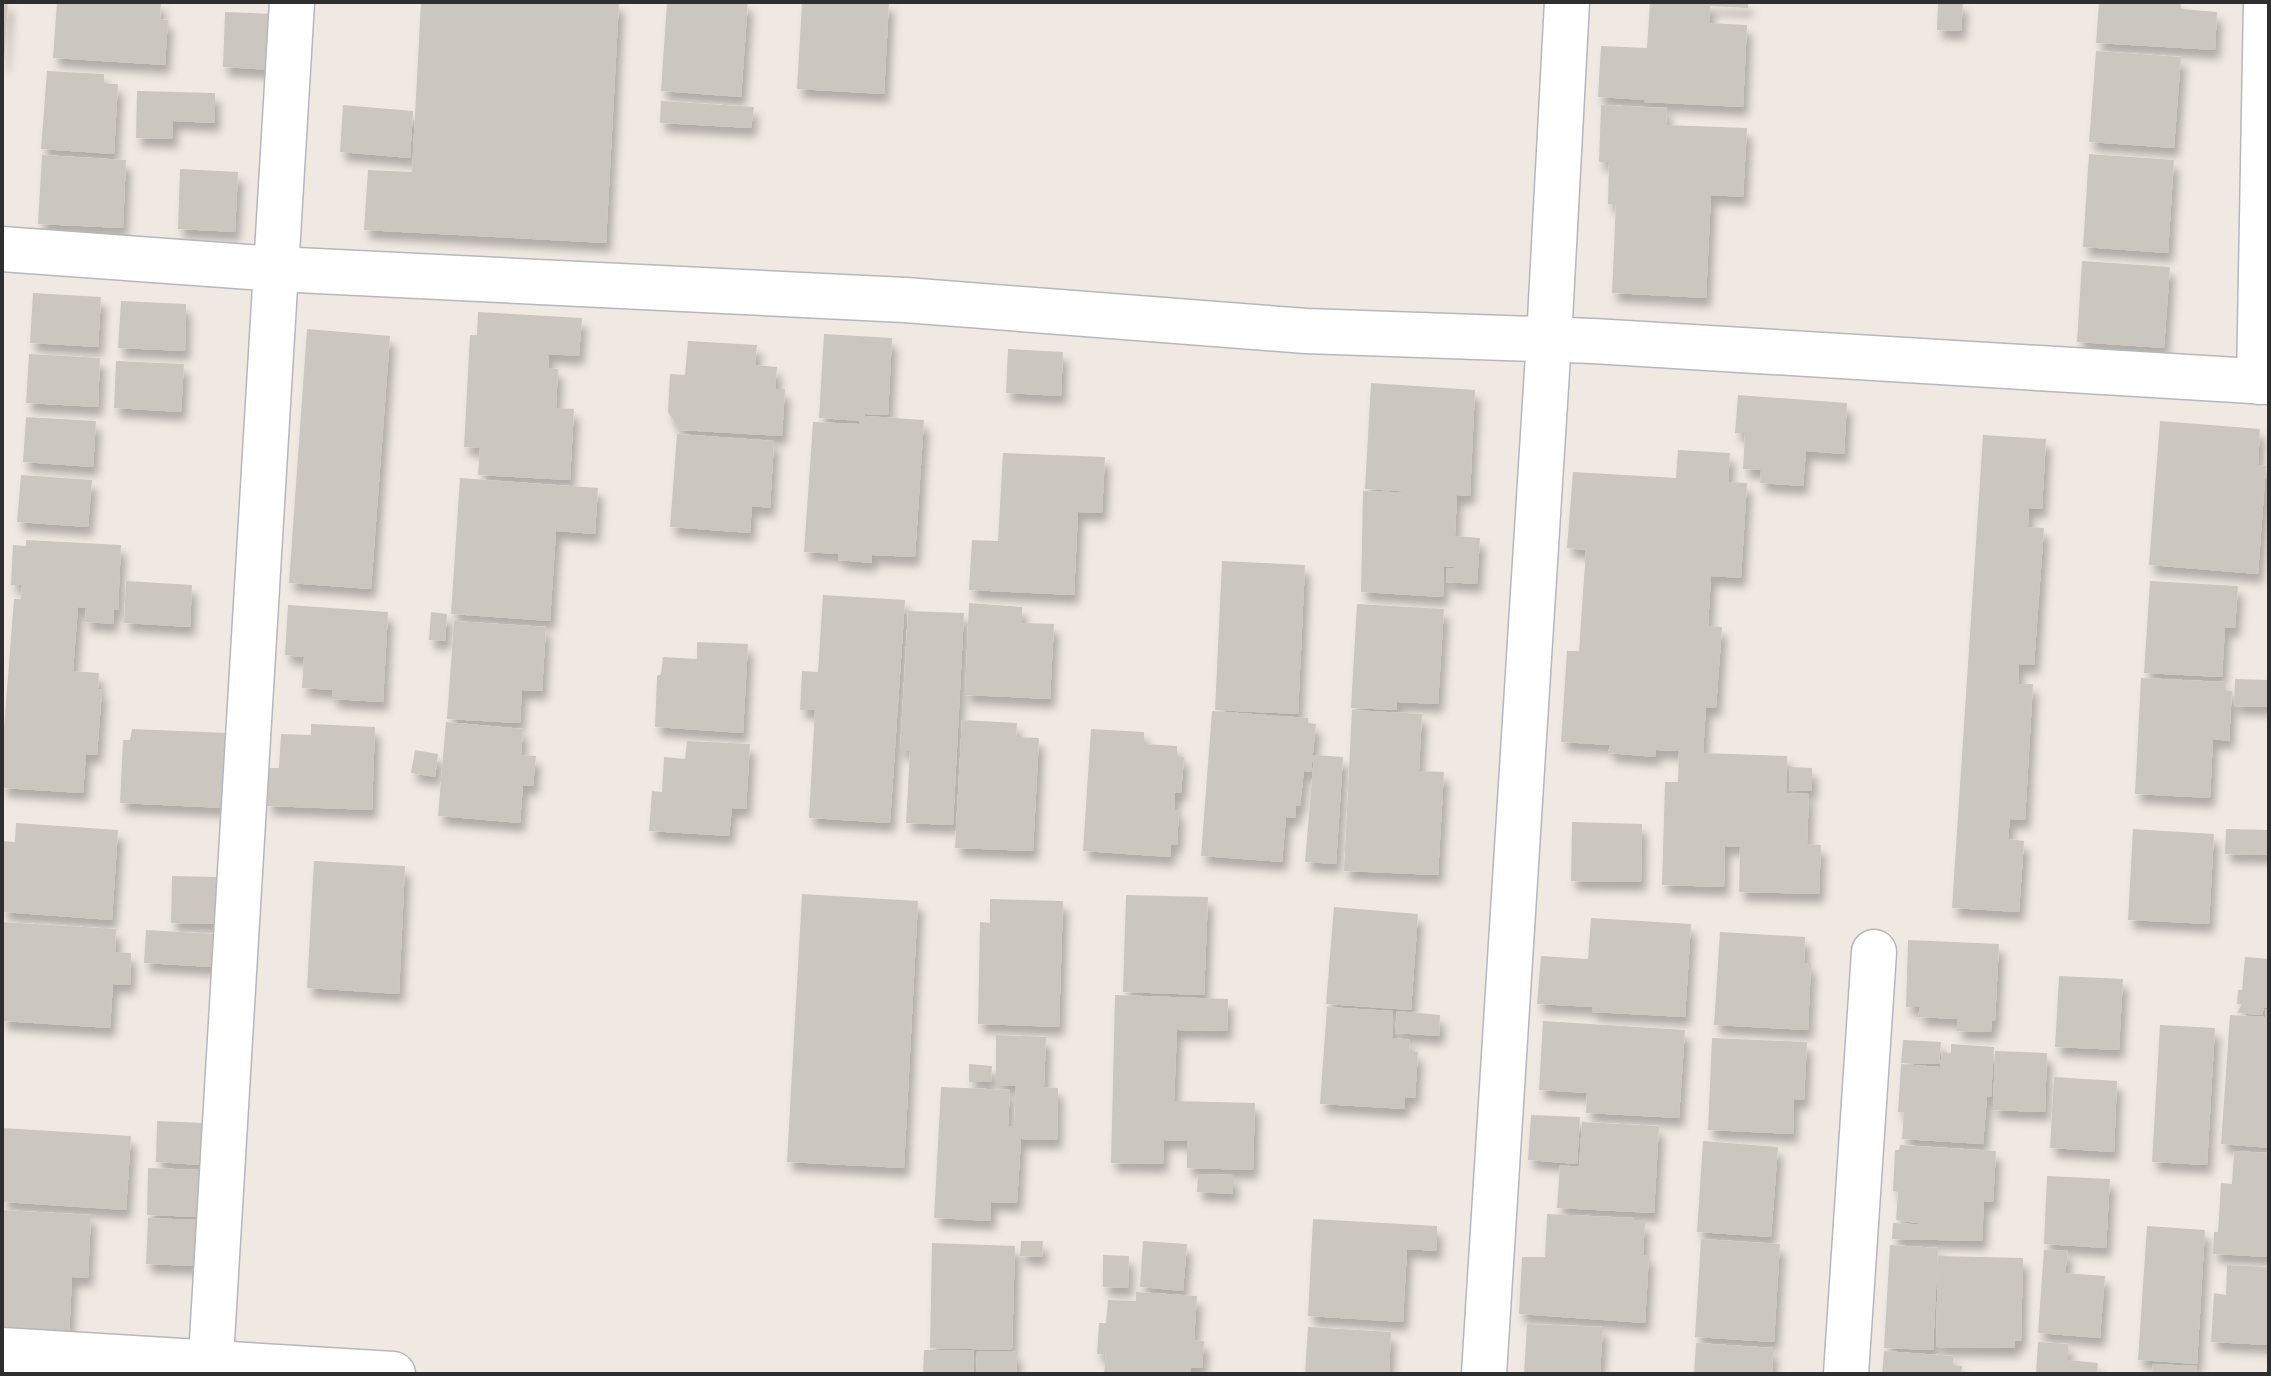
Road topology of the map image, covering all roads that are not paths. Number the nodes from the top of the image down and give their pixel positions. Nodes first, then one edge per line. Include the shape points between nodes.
1 (292, 2) edge
2 (1567, 2) edge
3 (2266, 2) edge
4 (2, 249) edge
5 (276, 269) junction
6 (1549, 339) junction
7 (2264, 382) edge
8 (1874, 952) dead end
9 (2, 1350) edge
10 (210, 1368) edge
11 (393, 1374) edge
12 (1484, 1374) edge
13 (1846, 1374) edge

1 - 5 street
2 - 6 street
3 - 7 street
4 - 5 street
5 - 6 street via 905,300 1306,331
5 - 10 street
6 - 7 street
6 - 12 street
8 - 13 street
9 - 10 street
10 - 11 street

